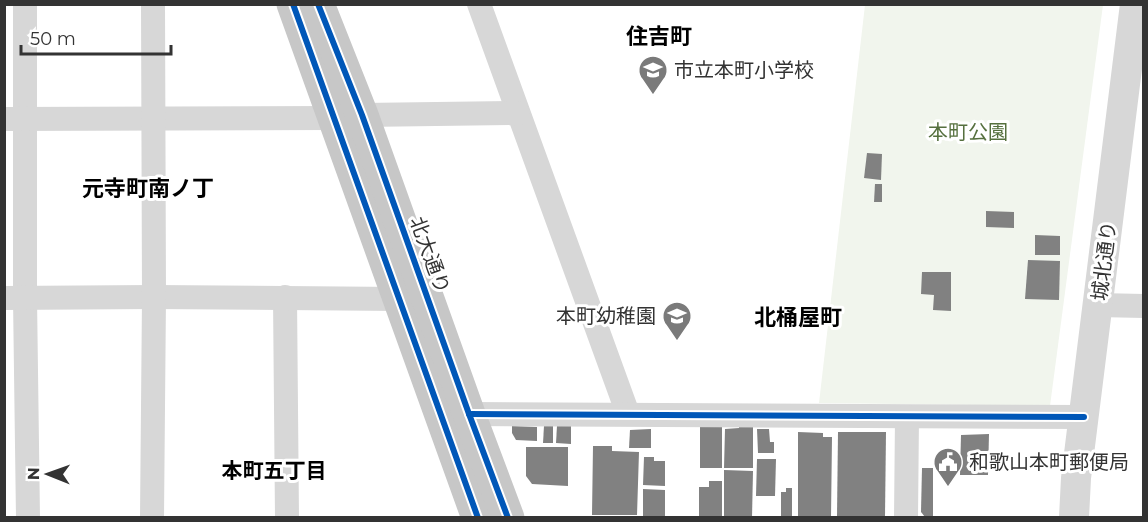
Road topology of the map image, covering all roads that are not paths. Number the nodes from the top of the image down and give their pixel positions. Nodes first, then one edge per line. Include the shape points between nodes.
1 (25, 4) edge
2 (153, 4) edge
3 (293, 4) edge
4 (318, 4) edge
5 (479, 4) edge
6 (1134, 4) edge
7 (1135, 78) edge
8 (518, 113) junction
9 (348, 116) junction
10 (15, 119) edge
11 (154, 119) junction
12 (154, 297) junction
13 (285, 297) junction
14 (15, 298) edge
15 (400, 299) junction
16 (1098, 305) junction
17 (1143, 306) edge
18 (469, 414) junction
19 (628, 414) junction
20 (907, 417) junction
21 (1084, 417) junction
22 (28, 518) edge
23 (152, 518) edge
24 (287, 518) edge
25 (478, 518) edge
26 (508, 518) edge
27 (906, 518) edge
28 (1074, 518) edge

1 - 10 street
2 - 11 street
3 - 9 highway, 北大通り
4 - 9 highway, 北大通り
5 - 8 street
6 - 7 street, 城北通り
7 - 16 street, 城北通り
8 - 9 street
8 - 19 street
9 - 11 street
9 - 15 highway, 北大通り
9 - 18 highway, 北大通り
10 - 11 street
10 - 14 street
11 - 12 street
12 - 13 street
12 - 14 street
12 - 23 street
13 - 15 street
13 - 24 street
14 - 22 street
15 - 25 highway, 北大通り
16 - 17 street
16 - 21 street, 城北通り
18 - 19 street
18 - 26 highway, 北大通り
19 - 20 street
20 - 21 street
20 - 27 street
21 - 28 street, 城北通り

